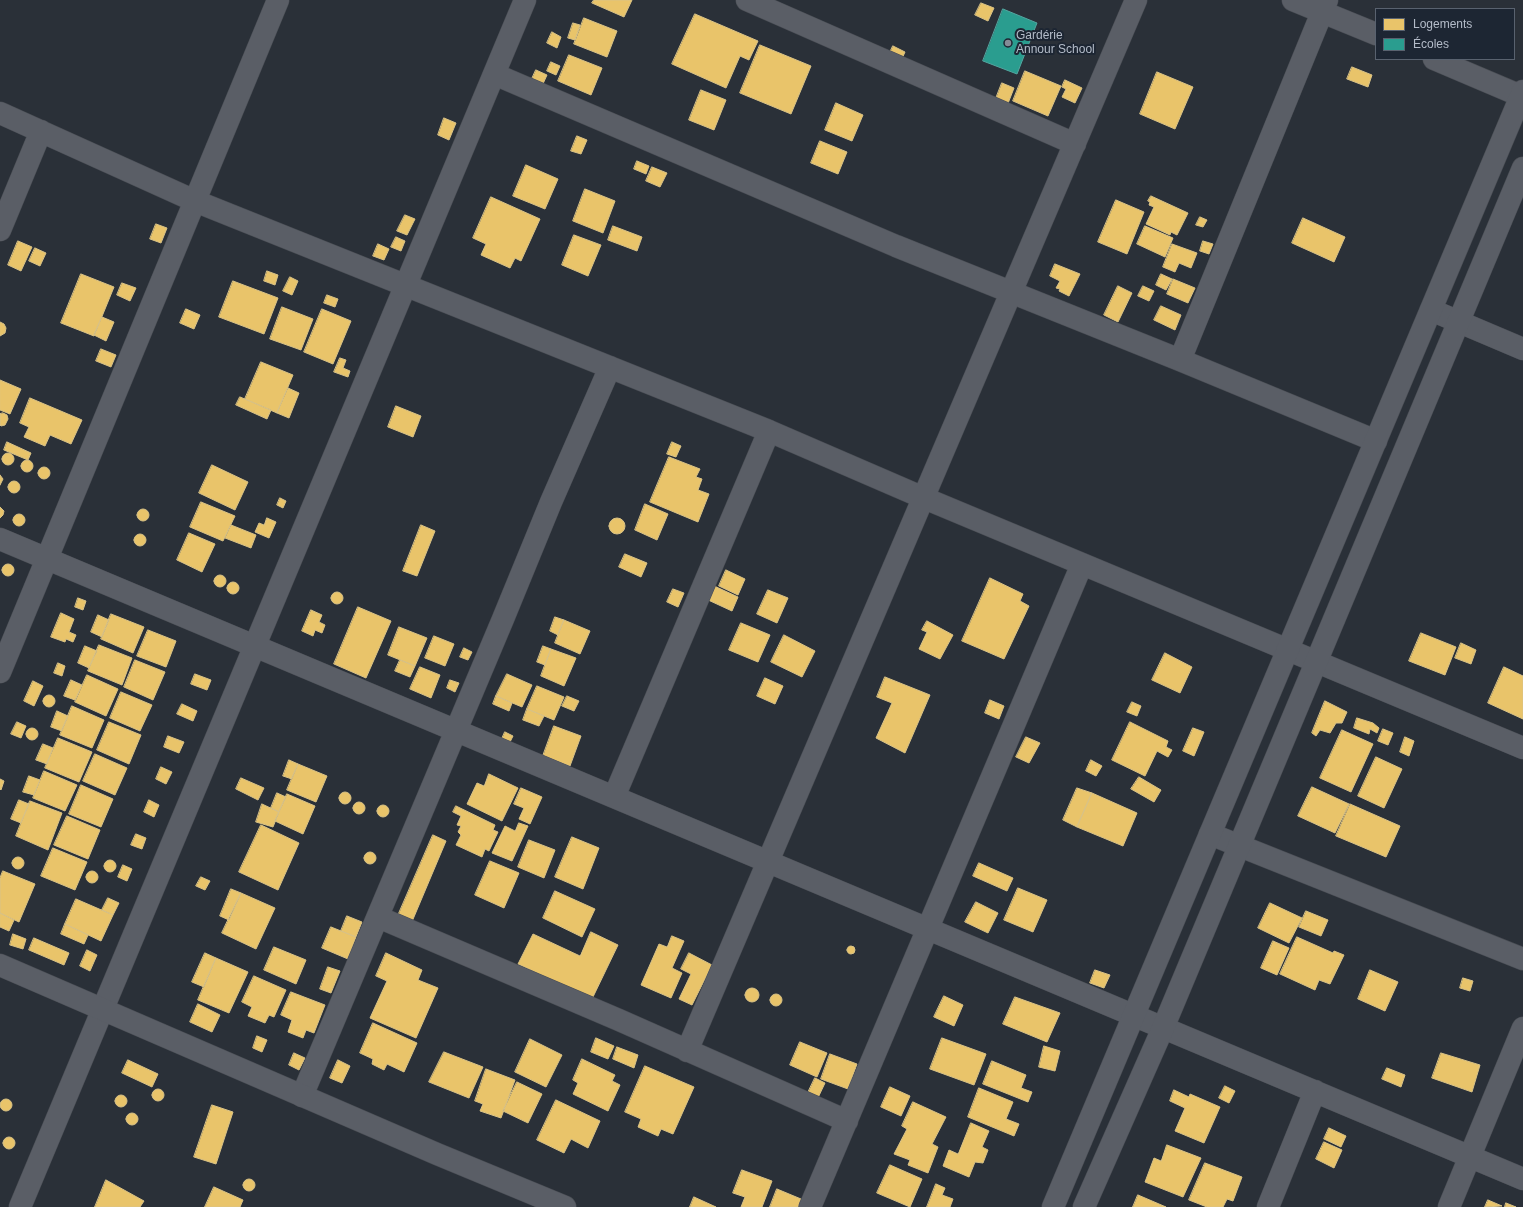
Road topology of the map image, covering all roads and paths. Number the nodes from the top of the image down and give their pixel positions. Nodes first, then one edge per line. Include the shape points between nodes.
1 (278, 0) edge
2 (525, 0) edge
3 (747, 0) edge
4 (1136, 0) edge
5 (1294, 0) edge
6 (1325, 6) edge
7 (1375, 33) edge
8 (1437, 60) edge
9 (494, 74) junction
10 (1522, 94) edge
11 (0, 113) edge
12 (41, 131) junction
13 (1075, 144) junction
14 (1523, 168) edge
15 (195, 200) junction
16 (0, 230) edge
17 (405, 286) junction
18 (1011, 292) junction
19 (1431, 310) junction
20 (1459, 322) junction
21 (1523, 349) edge
22 (1180, 360) junction
23 (610, 366) junction
24 (769, 431) junction
25 (1376, 441) junction
26 (924, 498) junction
27 (0, 538) edge
28 (47, 558) junction
29 (1082, 564) junction
30 (255, 646) junction
31 (1288, 650) junction
32 (1316, 662) junction
33 (0, 672) edge
34 (457, 730) junction
35 (1523, 748) edge
36 (614, 797) junction
37 (1210, 834) junction
38 (1239, 846) junction
39 (768, 862) junction
40 (378, 917) junction
41 (928, 929) junction
42 (1523, 958) edge
43 (0, 965) edge
44 (103, 1009) junction
45 (1134, 1015) junction
46 (1163, 1028) junction
47 (1523, 1028) edge
48 (688, 1051) junction
49 (1314, 1091) junction
50 (302, 1096) junction
51 (847, 1121) junction
52 (1470, 1156) junction
53 (1523, 1179) edge
54 (562, 1206) edge
55 (20, 1207) edge
56 (810, 1207) edge
57 (1053, 1207) edge
58 (1084, 1207) edge
59 (1268, 1207) edge
60 (1449, 1207) edge

1 - 15 street
2 - 9 street
3 - 13 street
4 - 13 street
5 - 6 street
6 - 7 street
6 - 22 street
8 - 10 street
9 - 17 street
9 - 18 street via 875,237
10 - 19 street
11 - 12 street
12 - 15 street
12 - 16 street
13 - 18 street
14 - 20 street
15 - 17 street
15 - 28 street
17 - 23 street
17 - 30 street
18 - 22 street
18 - 26 street
19 - 20 street
19 - 25 street
20 - 21 street
20 - 32 street
22 - 25 street
23 - 24 street
23 - 34 street
24 - 26 street
24 - 36 street
25 - 31 street
26 - 29 street
26 - 39 street
27 - 28 street
28 - 30 street
28 - 33 street
29 - 31 street
29 - 41 street
30 - 34 street
30 - 44 street
31 - 32 street
31 - 37 street
32 - 35 street
32 - 38 street
34 - 36 street
34 - 40 street
36 - 39 street
37 - 38 street
37 - 45 street
38 - 42 street
38 - 46 street
39 - 41 street
39 - 48 street
40 - 48 street
40 - 50 street
41 - 45 street
41 - 51 street
43 - 44 street
44 - 50 street
44 - 55 street
45 - 46 street
45 - 57 street
46 - 49 street
46 - 58 street
47 - 52 street
48 - 51 street
49 - 52 street
49 - 59 street
50 - 54 street
51 - 56 street
52 - 53 street
52 - 60 street

